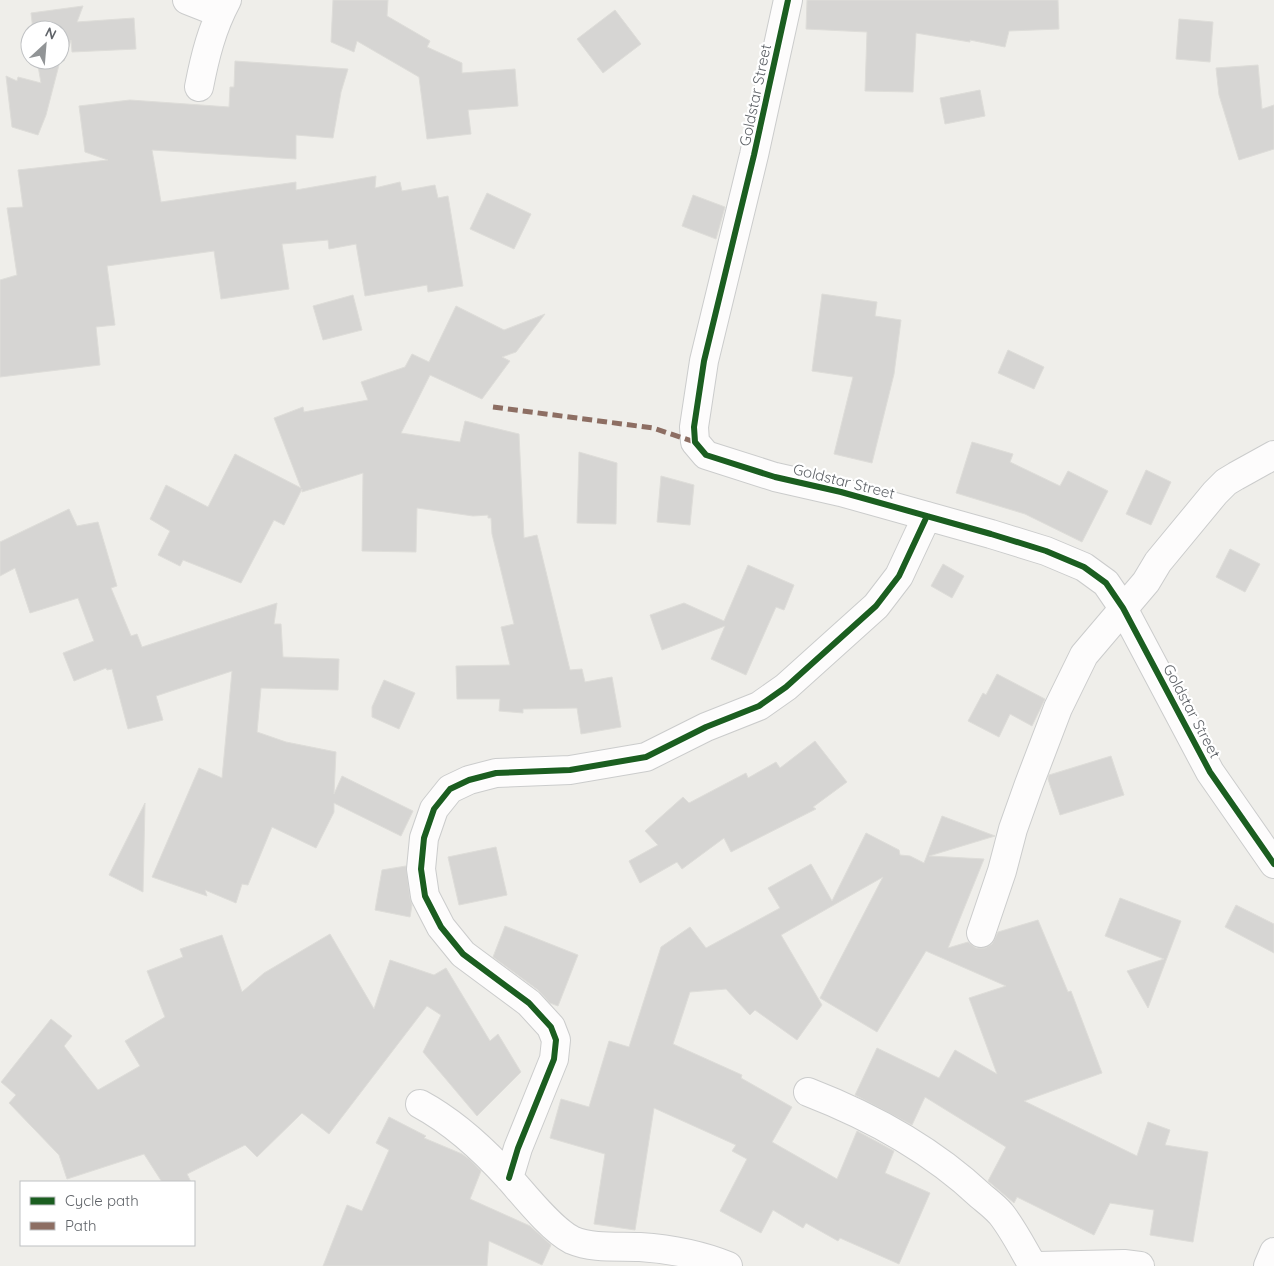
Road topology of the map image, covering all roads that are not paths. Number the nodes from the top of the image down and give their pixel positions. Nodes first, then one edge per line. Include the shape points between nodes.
1 (187, 0) edge
2 (788, 0) edge
3 (223, 7) edge
4 (200, 86) dead end
5 (1274, 455) edge
6 (927, 516) junction
7 (1123, 608) junction
8 (1274, 864) edge
9 (981, 933) dead end
10 (808, 1092) dead end
11 (420, 1104) dead end
12 (509, 1178) junction
13 (1274, 1252) edge
14 (728, 1266) edge
15 (1033, 1266) edge
16 (1038, 1266) edge
17 (1140, 1266) edge
18 (1268, 1266) edge

1 - 3 street
2 - 6 street, Goldstar Street via 704,361 694,427 695,442 706,455 775,477
3 - 4 street via 205,55
5 - 7 street via 1231,479 1215,493
6 - 7 street, Goldstar Street via 1046,550 1084,567 1106,583
6 - 12 street via 898,576 876,606 759,706 706,727 646,758 570,770 496,773 469,780 450,789 434,809 424,838 421,869 425,896 441,927 463,954 530,1003 551,1027 556,1040 554,1059
7 - 8 street, Goldstar Street via 1210,772
7 - 9 street via 1084,655 1058,708 1013,829
10 - 15 street via 858,1113 924,1150 969,1184 1000,1214
11 - 12 street via 454,1126
12 - 14 street via 536,1209 573,1240 592,1246 641,1247 699,1256
13 - 18 street
16 - 17 street

